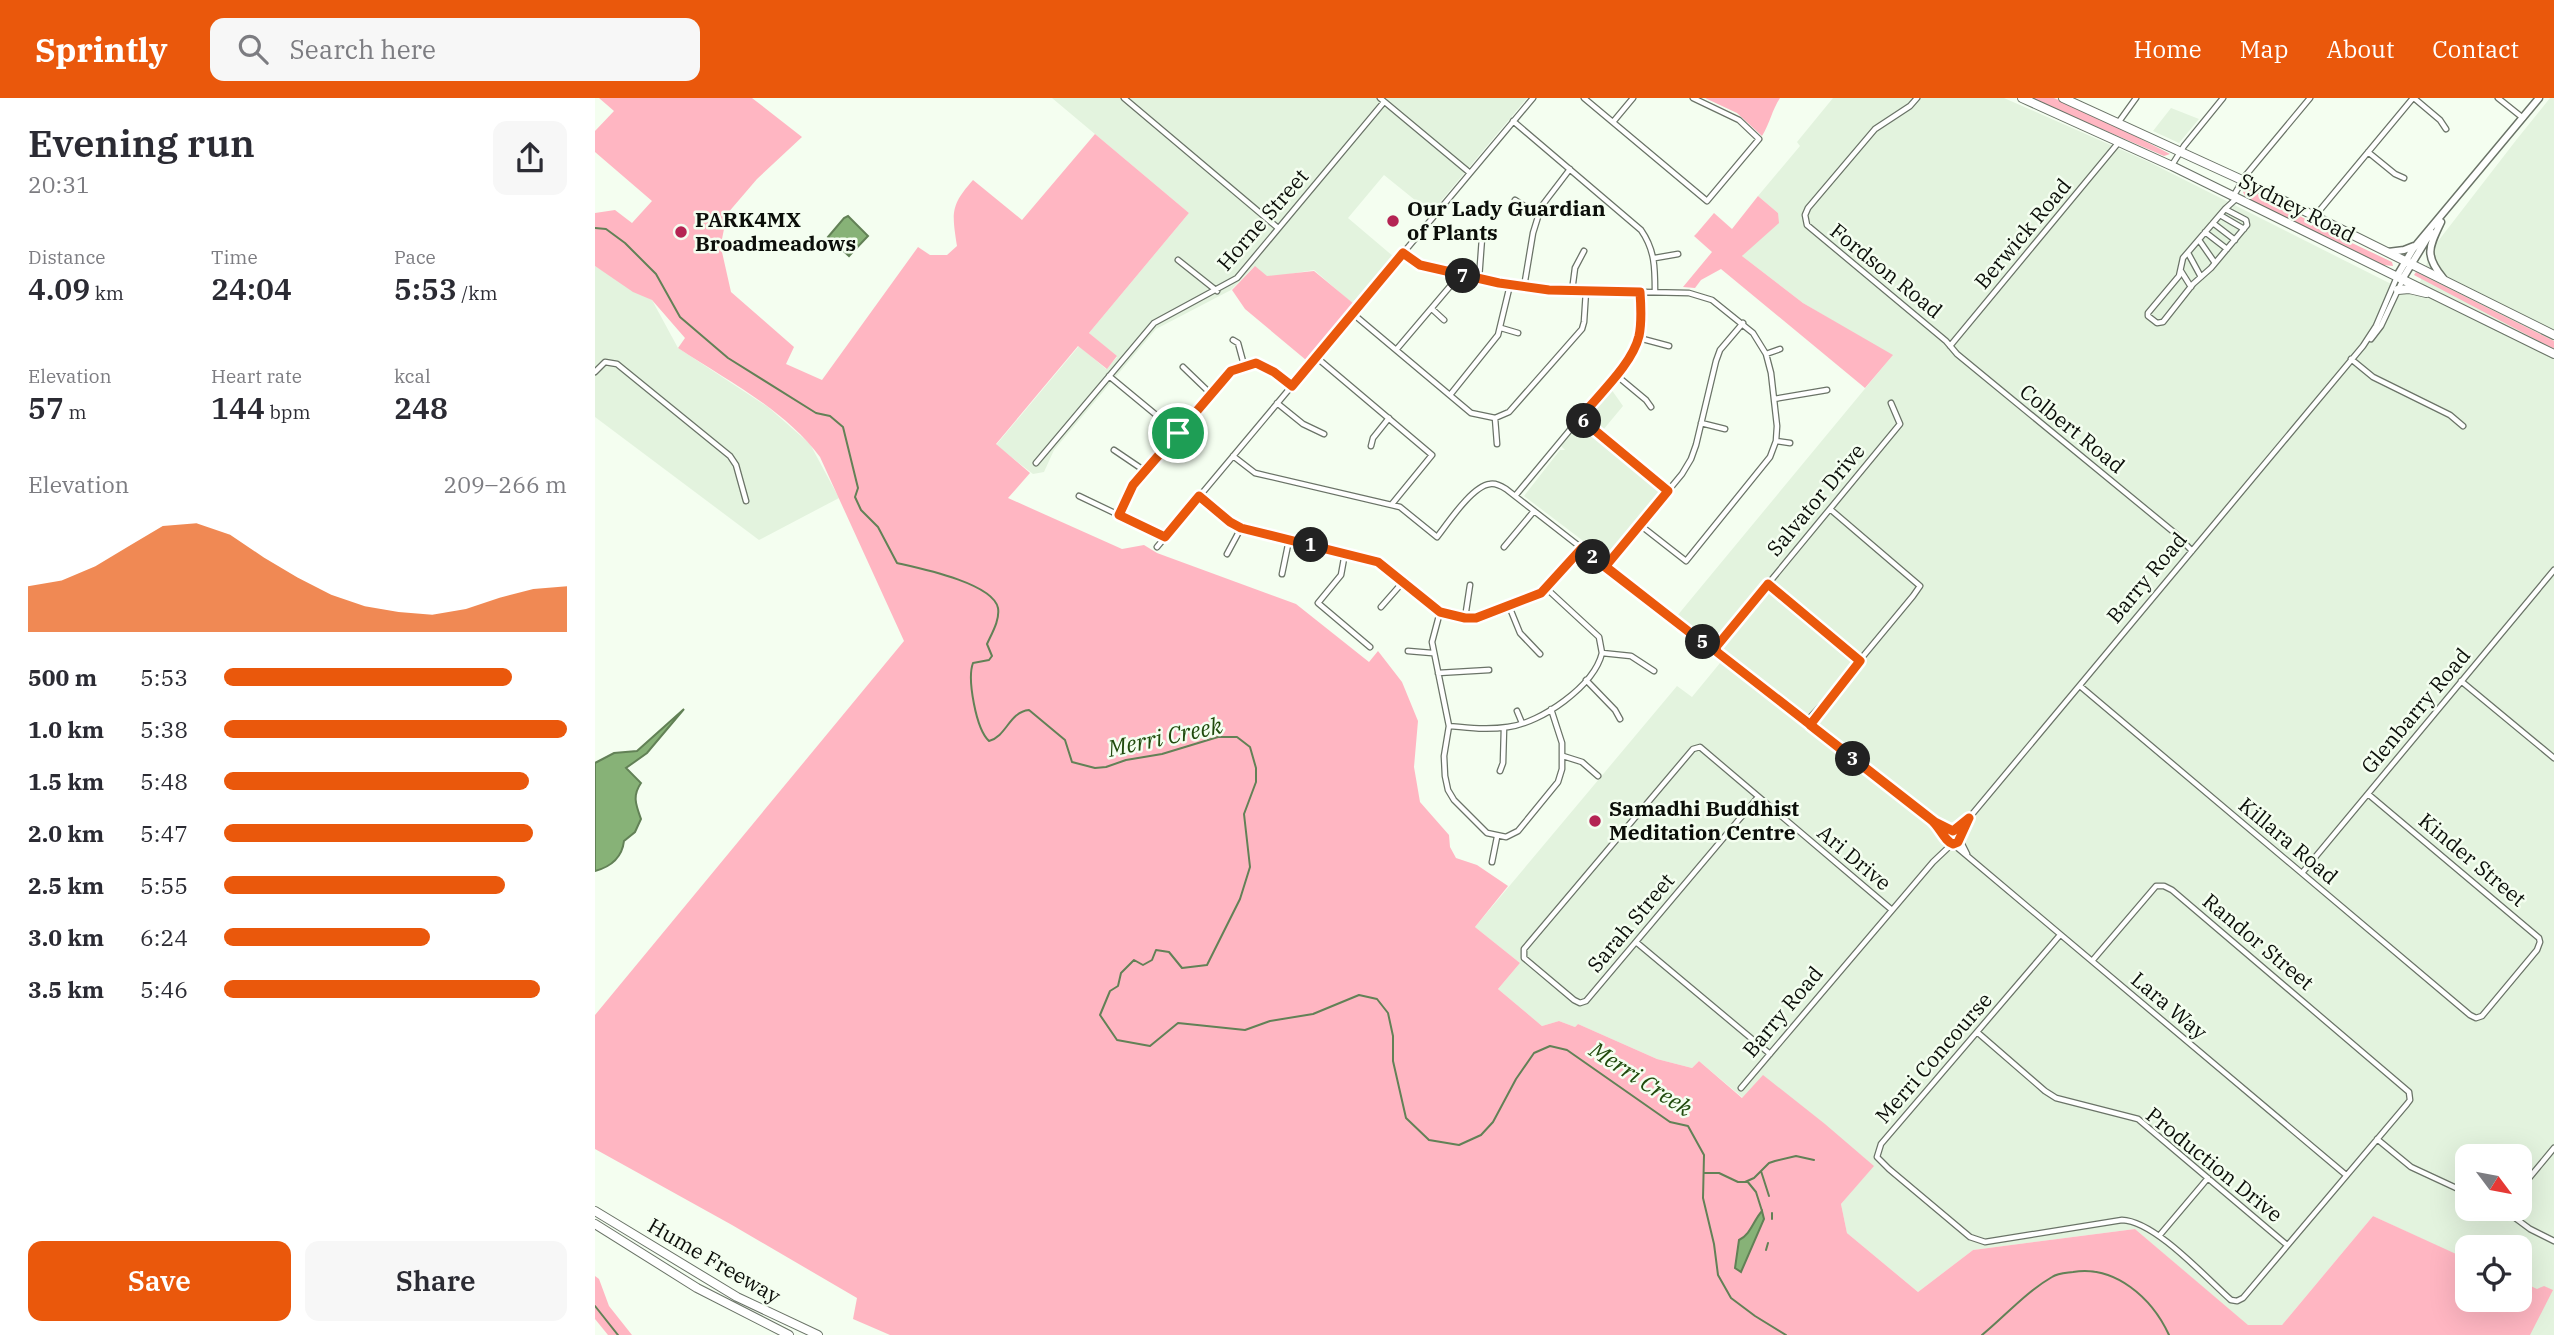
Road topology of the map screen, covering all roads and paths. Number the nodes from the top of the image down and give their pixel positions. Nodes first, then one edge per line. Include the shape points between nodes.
1 (1124, 98) edge
2 (1533, 98) edge
3 (1584, 98) edge
4 (1633, 98) edge
5 (1693, 98) edge
6 (1917, 98) edge
7 (2022, 98) edge
8 (2063, 98) edge
9 (2136, 98) edge
10 (2223, 98) edge
11 (2310, 98) edge
12 (2413, 98) edge
13 (2498, 98) edge
14 (2539, 98) edge
15 (1382, 100) edge
16 (2523, 118) junction
17 (1513, 121) junction
18 (1613, 122) junction
19 (2118, 123) junction
20 (2446, 129) dead end
21 (2119, 142) junction
22 (2181, 150) junction
23 (2368, 152) junction
24 (2172, 166) junction
25 (1570, 169) junction
26 (1470, 173) junction
27 (2404, 178) dead end
28 (2242, 180) junction
29 (2235, 197) junction
30 (1515, 200) dead end
31 (2225, 209) junction
32 (2444, 214) junction
33 (1538, 215) junction
34 (2220, 215) junction
35 (2315, 217) junction
36 (2213, 223) junction
37 (2434, 226) junction
38 (1278, 228) junction
39 (2244, 229) junction
40 (2205, 232) junction
41 (1482, 238) dead end
42 (2199, 240) junction
43 (2235, 240) junction
44 (2416, 244) junction
45 (2227, 249) junction
46 (1584, 251) dead end
47 (2386, 252) junction
48 (1403, 253) junction
49 (2188, 253) junction
50 (1678, 254) dead end
51 (1655, 258) junction
52 (1178, 260) dead end
53 (2215, 263) junction
54 (2408, 263) junction
55 (2181, 271) junction
56 (1454, 274) junction
57 (2201, 277) junction
58 (2400, 277) junction
59 (1479, 279) junction
60 (2445, 281) junction
61 (1510, 285) junction
62 (1524, 287) junction
63 (2191, 287) junction
64 (2398, 290) junction
65 (1217, 291) junction
66 (1572, 291) junction
67 (1586, 291) junction
68 (1640, 292) junction
69 (1655, 292) junction
70 (2436, 295) junction
71 (1431, 309) junction
72 (1352, 313) junction
73 (1444, 320) dead end
74 (1743, 323) junction
75 (1501, 328) junction
76 (1518, 333) dead end
77 (2554, 335) edge
78 (1639, 338) junction
79 (1233, 340) dead end
80 (1669, 346) dead end
81 (1950, 346) junction
82 (2363, 346) junction
83 (1780, 349) dead end
84 (1396, 350) junction
85 (1766, 354) junction
86 (2554, 354) edge
87 (1316, 357) junction
88 (2351, 359) junction
89 (1244, 365) junction
90 (1183, 368) dead end
91 (595, 372) edge
92 (1616, 375) junction
93 (1109, 376) junction
94 (1292, 386) junction
95 (1827, 390) dead end
96 (1210, 393) junction
97 (1450, 395) junction
98 (1774, 399) junction
99 (1891, 402) dead end
100 (1277, 403) junction
101 (1651, 407) dead end
102 (1389, 418) junction
103 (1495, 418) junction
104 (1580, 418) junction
105 (1701, 424) junction
106 (2463, 426) dead end
107 (1725, 429) dead end
108 (1178, 433) junction
109 (1324, 434) dead end
110 (1776, 441) junction
111 (1790, 443) dead end
112 (1497, 444) dead end
113 (1371, 446) dead end
114 (1114, 450) dead end
115 (1233, 456) junction
116 (1036, 463) dead end
117 (1145, 471) junction
118 (1668, 491) junction
119 (1079, 496) dead end
120 (1199, 496) junction
121 (1515, 496) junction
122 (746, 501) dead end
123 (1392, 504) junction
124 (1830, 509) junction
125 (1534, 511) junction
126 (1119, 515) junction
127 (1640, 525) junction
128 (1241, 528) junction
129 (1165, 537) junction
130 (1289, 540) junction
131 (1157, 547) dead end
132 (1504, 547) dead end
133 (1582, 548) junction
134 (2194, 549) junction
135 (1346, 553) junction
136 (1227, 554) dead end
137 (1605, 567) junction
138 (2554, 570) edge
139 (1282, 574) dead end
140 (1403, 582) junction
141 (1768, 584) junction
142 (1470, 585) dead end
143 (1547, 589) junction
144 (1509, 606) junction
145 (1381, 607) dead end
146 (1440, 612) junction
147 (1465, 618) junction
148 (1370, 647) dead end
149 (1716, 647) junction
150 (1408, 651) dead end
151 (1432, 653) junction
152 (1602, 653) junction
153 (1540, 654) dead end
154 (1860, 661) junction
155 (1489, 670) dead end
156 (1654, 671) dead end
157 (1438, 673) junction
158 (1586, 680) junction
159 (2461, 681) junction
160 (2080, 685) junction
161 (1551, 709) junction
162 (1517, 711) dead end
163 (1620, 719) dead end
164 (1522, 723) junction
165 (1808, 723) junction
166 (1449, 726) junction
167 (1504, 728) junction
168 (1563, 756) junction
169 (2554, 758) edge
170 (1500, 771) dead end
171 (1598, 776) dead end
172 (2368, 794) junction
173 (1758, 797) junction
174 (1969, 818) junction
175 (1935, 822) junction
176 (1952, 831) junction
177 (1497, 837) junction
178 (1959, 837) junction
179 (1946, 838) junction
180 (1952, 844) junction
181 (1972, 860) junction
182 (1492, 862) dead end
183 (1933, 862) junction
184 (2301, 873) junction
185 (1892, 910) junction
186 (2060, 935) junction
187 (1636, 942) junction
188 (2092, 961) junction
189 (1580, 1003) joint
190 (2477, 1018) joint
191 (1977, 1032) junction
192 (1770, 1054) junction
193 (1741, 1088) dead end
194 (2410, 1095) joint
195 (2377, 1139) junction
196 (2554, 1148) edge
197 (2346, 1175) junction
198 (2532, 1175) edge
199 (2208, 1178) junction
200 (2455, 1188) edge
201 (595, 1211) edge
202 (2521, 1222) edge
203 (595, 1224) edge
204 (2159, 1236) junction
205 (2554, 1241) edge
206 (2287, 1245) junction
207 (789, 1335) edge
208 (818, 1335) edge

1 - 38 street
2 - 17 street
3 - 18 street
4 - 18 street
5 - 18 street via 1739,120 1759,139 1707,201
6 - 81 street, Fordson Road via 1872,133 1808,208 1805,222
7 - 21 highway, Sydney Road
8 - 19 highway, Sydney Road
9 - 19 street
10 - 22 street
11 - 28 street
12 - 20 street
12 - 23 street
13 - 16 street
14 - 16 main road, Barry Road
15 - 26 street
15 - 38 street, Horne Street
16 - 32 main road, Barry Road
17 - 25 street
17 - 26 street
19 - 22 highway, Sydney Road
21 - 24 highway, Sydney Road
21 - 81 street, Berwick Road
22 - 24 street
22 - 28 highway, Sydney Road
23 - 27 street
23 - 35 street
24 - 29 highway, Sydney Road
25 - 33 street
25 - 51 street via 1641,230
26 - 48 street
28 - 29 street
28 - 35 highway, Sydney Road
29 - 31 street
29 - 58 highway, Sydney Road
30 - 33 street
31 - 34 street
31 - 39 street via 2247,221
32 - 37 main road, Barry Road
32 - 60 main road via 2429,251
33 - 62 street
34 - 36 street
34 - 39 street
35 - 47 highway, Sydney Road
36 - 40 street
36 - 43 street
37 - 44 main road, Barry Road
37 - 54 main road, Barry Road
38 - 65 street, Horne Street via 1237,278
39 - 43 street
40 - 42 street
40 - 45 street
41 - 59 street
42 - 49 street
42 - 53 street
43 - 45 street
44 - 47 main road
44 - 54 main road, Barry Road
45 - 53 street
46 - 66 street via 1575,268
47 - 54 highway, Sydney Road
48 - 56 street via 1420,265
48 - 72 street
49 - 55 street
49 - 57 street
50 - 51 street
51 - 69 street
52 - 65 street
53 - 57 street
54 - 58 main road, Barry Road
54 - 60 highway, Sydney Road
55 - 63 street
55 - 63 street via 2148,316 2162,323
56 - 59 street
56 - 71 street via 1452,284
57 - 63 street
58 - 64 street, Barry Road
58 - 70 highway, Sydney Road
58 - 82 street, Barry Road
59 - 61 street
60 - 77 highway, Sydney Road
61 - 62 street
61 - 75 street
62 - 66 street
64 - 70 highway
64 - 82 street, Barry Road via 2381,326
65 - 93 street, Horne Street via 1154,323
66 - 67 street
67 - 68 street
67 - 103 street via 1582,329 1509,412
68 - 69 street
68 - 78 street
69 - 74 street via 1707,297
70 - 86 highway, Sydney Road
71 - 73 street
71 - 84 street
72 - 84 street
72 - 87 street
74 - 85 street
74 - 105 street via 1720,350
75 - 76 street
75 - 97 street via 1494,343
78 - 80 street
78 - 92 street
79 - 89 street
81 - 134 street, Colbert Road
82 - 88 street, Barry Road
83 - 85 street
84 - 97 street
85 - 98 street
87 - 94 street
87 - 102 street
88 - 106 street via 2373,377
88 - 134 street, Barry Road
89 - 94 street via 1266,367
89 - 96 street via 1231,371
90 - 96 street
91 - 122 street via 605,362 617,364 730,456
92 - 101 street
92 - 104 street
93 - 108 street
93 - 116 street, Horne Street
94 - 100 street
95 - 98 street
96 - 108 street
97 - 103 street via 1471,413
98 - 110 street
99 - 124 street, Salvator Drive via 1900,424
100 - 109 street
100 - 115 street
102 - 113 street
102 - 123 street via 1433,454
103 - 112 street
104 - 118 street
104 - 121 street
105 - 107 street
105 - 118 street via 1691,459
108 - 117 street
110 - 111 street
110 - 127 street via 1758,474 1686,561
114 - 117 street
115 - 120 street
115 - 123 street via 1255,473
117 - 126 street via 1130,489
118 - 127 street
119 - 126 street
120 - 128 street
120 - 129 street
121 - 123 street via 1496,484 1483,486 1437,537
121 - 125 street
124 - 141 street, Salvator Drive
124 - 154 street via 1920,586
125 - 132 street
125 - 133 street
126 - 129 street
127 - 137 street
128 - 130 street
128 - 136 street
129 - 131 street
130 - 135 street
130 - 139 street
133 - 137 street
133 - 143 street
134 - 160 street, Barry Road
135 - 140 street via 1378,562
135 - 148 street via 1341,575 1318,603
137 - 149 street via 1702,642
138 - 159 street, Glenbarry Road
140 - 145 street
140 - 146 street
141 - 149 street, Salvator Drive
141 - 154 street
142 - 147 street
143 - 144 street
143 - 152 street via 1598,638
144 - 147 street
144 - 153 street via 1520,633
146 - 147 street
146 - 151 street
149 - 165 street
150 - 151 street
151 - 157 street
152 - 156 street via 1631,656
152 - 158 street
154 - 165 street
155 - 157 street
157 - 166 street
158 - 161 street via 1568,700
158 - 163 street
159 - 169 street
159 - 172 street, Glenbarry Road
160 - 174 street, Barry Road
160 - 184 street, Killara Road
161 - 164 street
161 - 168 street
162 - 164 street
164 - 167 street
165 - 175 street
166 - 167 street
166 - 177 street via 1444,756 1448,790 1480,828
167 - 170 street
168 - 171 street via 1582,762
168 - 177 street via 1554,788 1518,831
172 - 184 street, Glenbarry Road
172 - 190 street, Kinder Street via 2539,938 2537,950
173 - 185 street, Ari Drive
173 - 187 street, Sarah Street
173 - 189 street, Ari Drive via 1700,747 1693,749 1524,948 1524,958
174 - 176 street, Barry Road
174 - 178 street, Barry Road
175 - 176 street
175 - 179 street, Lara Way
176 - 178 street
176 - 179 street, Barry Road
177 - 182 street
178 - 180 street, Barry Road
178 - 181 street
179 - 180 street, Lara Way
179 - 183 street, Barry Road
180 - 181 street, Lara Way
180 - 183 street, Barry Road
181 - 186 street, Lara Way
183 - 185 street, Barry Road
184 - 190 street, Killara Road
185 - 192 street, Barry Road
186 - 188 street, Lara Way
186 - 191 street, Merri Concourse
187 - 189 street, Sarah Street
187 - 192 street
188 - 194 street, Randor Street via 2156,886 2164,886 2407,1087
188 - 197 street, Lara Way
191 - 199 street, Production Drive via 2050,1095 2138,1119
191 - 204 street, Merri Concourse via 1881,1144 1877,1157 1970,1237 1985,1242 2122,1220 2141,1224
192 - 193 street, Barry Road
194 - 195 street, Merri Concourse
195 - 197 street, Merri Concourse
195 - 200 street via 2414,1169
196 - 198 street
197 - 206 street, Merri Concourse
199 - 204 street
199 - 206 street, Production Drive
201 - 208 highway, Hume Freeway via 737,1297
202 - 205 street
203 - 207 highway, Hume Freeway via 697,1288
204 - 206 street, Merri Concourse via 2237,1301

